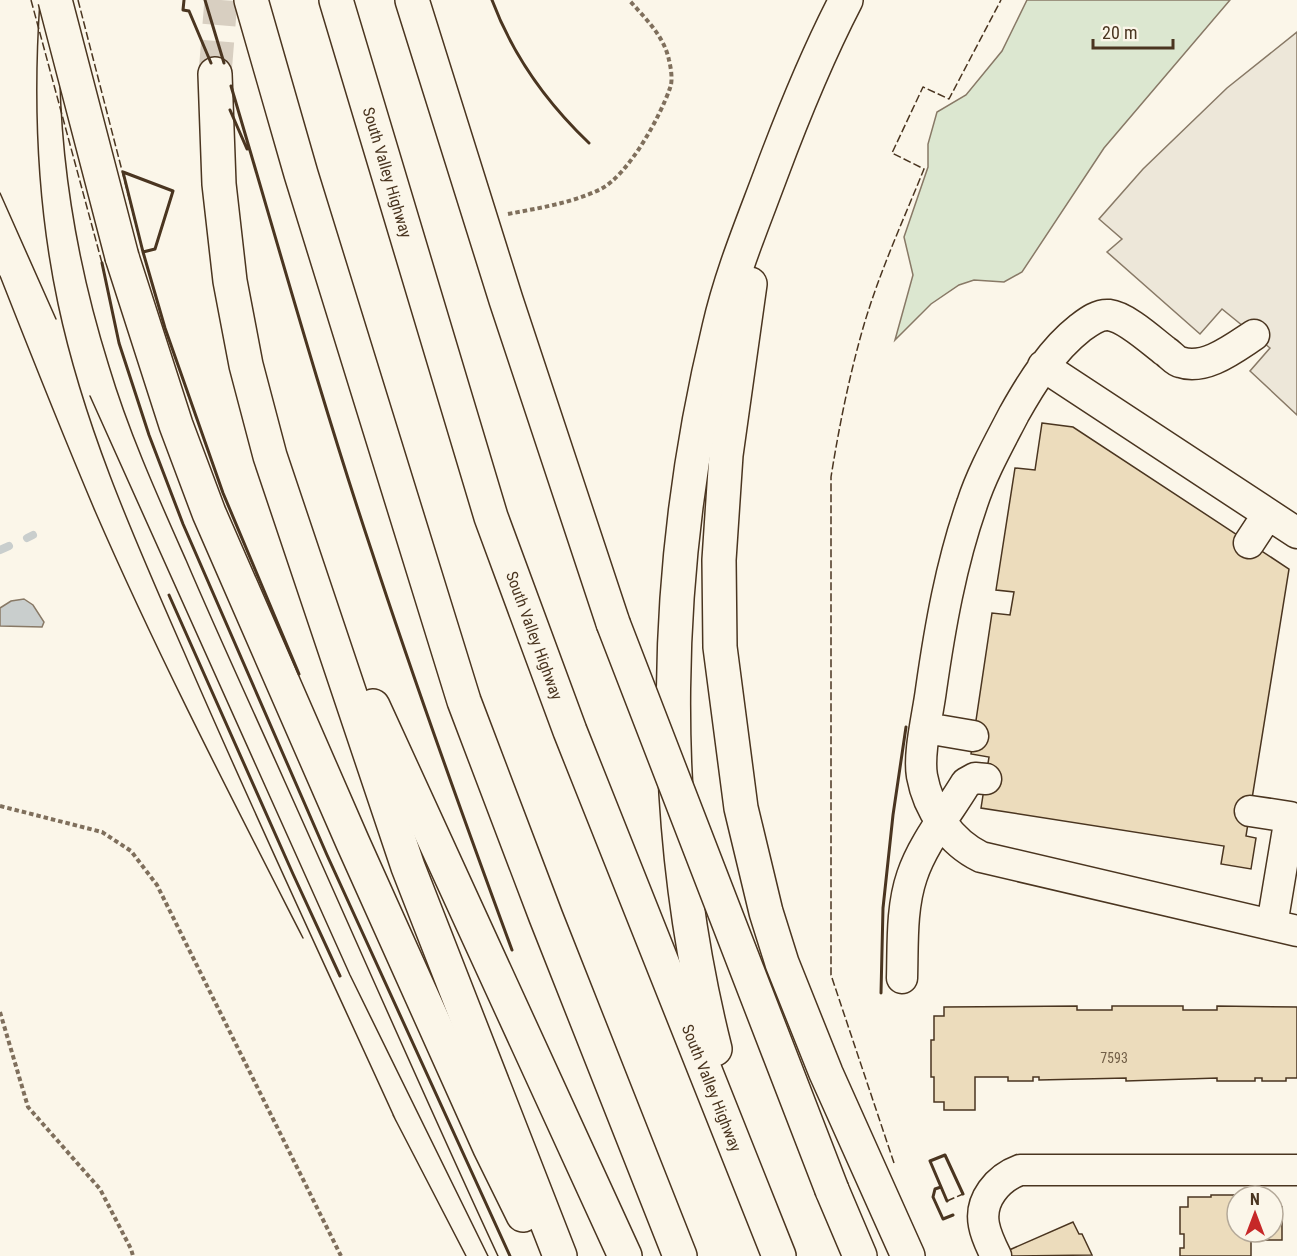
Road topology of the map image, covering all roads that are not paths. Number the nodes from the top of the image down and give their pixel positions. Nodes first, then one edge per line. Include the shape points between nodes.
1 (55, 0) edge
2 (251, 0) edge
3 (336, 0) edge
4 (412, 0) edge
5 (846, 0) edge
6 (215, 74) tunnel mouth
7 (765, 192) junction
8 (1254, 335) dead end
9 (1043, 366) junction
10 (1268, 514) junction
11 (296, 532) junction
12 (1297, 533) edge
13 (1250, 543) dead end
14 (926, 728) junction
15 (973, 736) dead end
16 (986, 779) dead end
17 (1250, 811) dead end
18 (941, 823) junction
19 (1285, 928) edge
20 (902, 978) dead end
21 (1297, 1170) edge
22 (747, 1176) junction
23 (544, 1256) edge
24 (560, 1256) edge
25 (625, 1256) edge
26 (680, 1256) edge
27 (779, 1256) edge
28 (860, 1256) edge
29 (908, 1256) edge
30 (996, 1256) edge

1 - 23 highway, bridge via 122,257 209,513 352,843 490,1148
2 - 26 highway via 464,701
3 - 22 highway, South Valley Highway via 491,517 570,731
4 - 28 highway, bridge via 613,623
5 - 7 highway
6 - 11 highway via 219,184 230,281 257,410
7 - 22 highway via 735,271 705,391 679,570 673,664 673,748 683,874 702,995
7 - 29 highway via 727,444 719,560 720,647 730,738 751,856 782,963 826,1073
8 - 9 lane via 1215,360 1180,362 1133,326 1109,315 1095,317
9 - 10 lane
9 - 14 lane via 1008,424 972,502 946,597
10 - 12 lane
10 - 13 lane
11 - 24 highway via 408,867
11 - 25 highway
14 - 15 lane
14 - 18 lane via 922,778
16 - 18 lane via 969,781
17 - 19 lane via 1290,817
18 - 19 lane via 967,849 988,860
18 - 20 lane via 910,883
21 - 30 lane via 1020,1170 995,1187 984,1207 984,1227
22 - 27 highway, South Valley Highway

